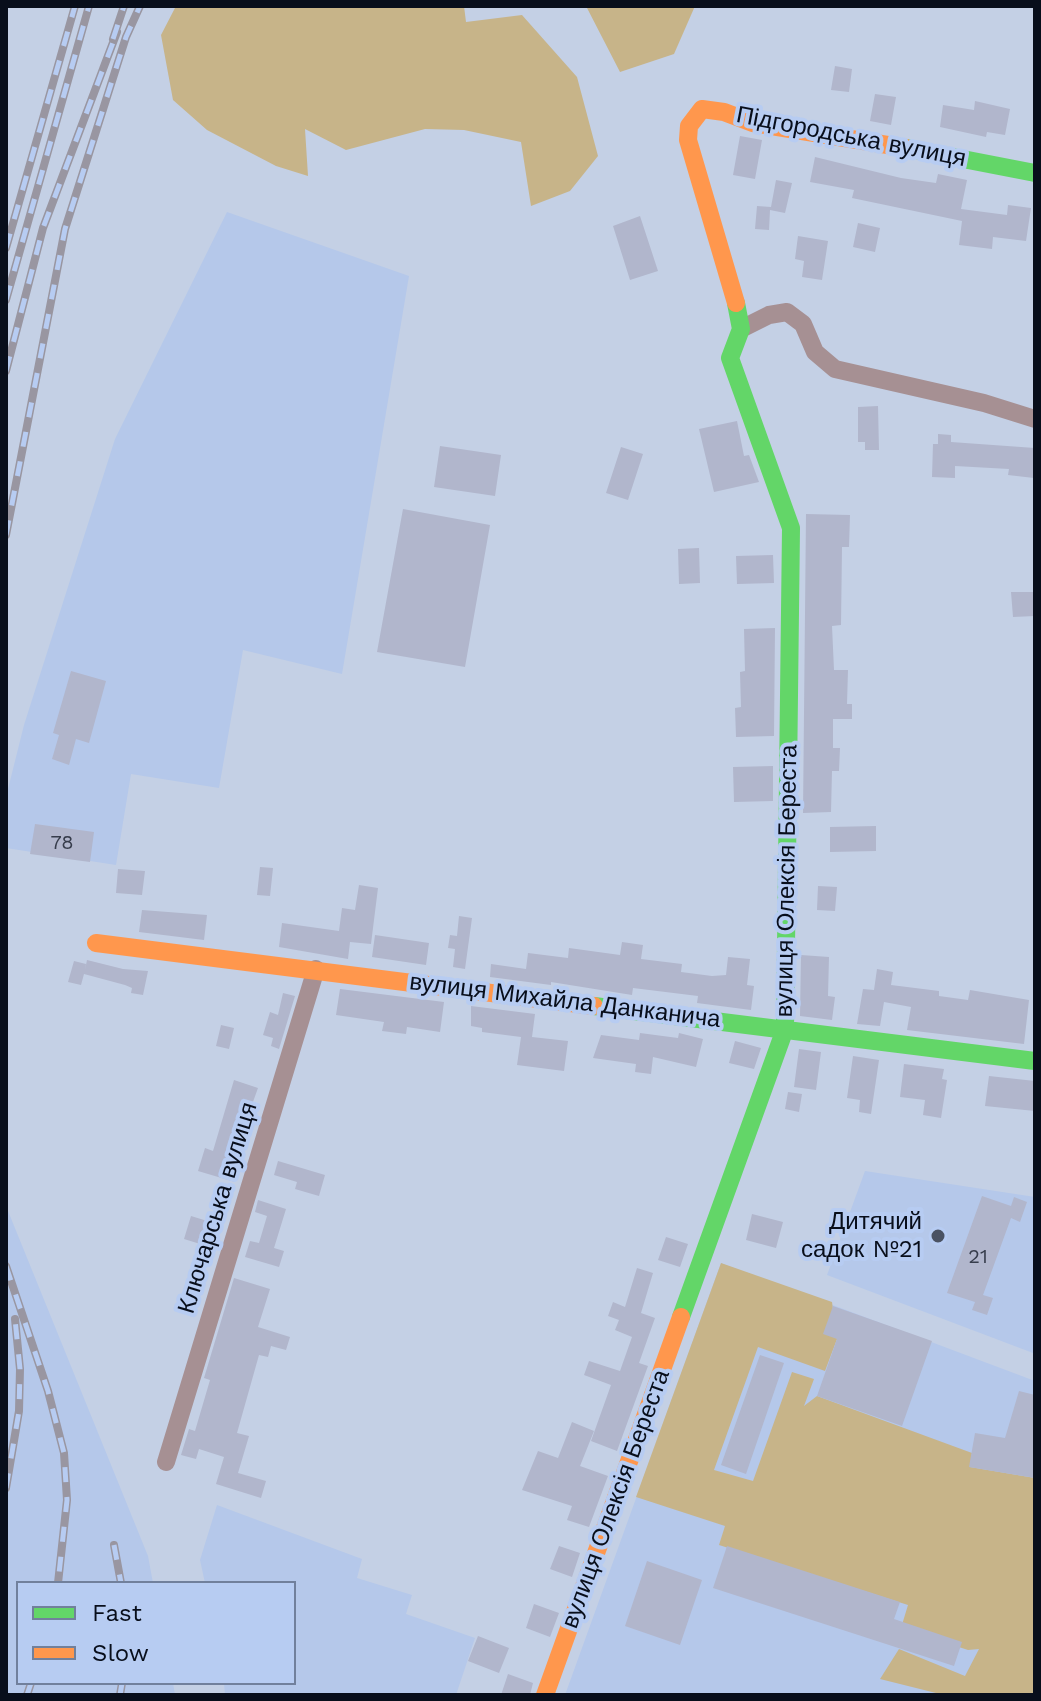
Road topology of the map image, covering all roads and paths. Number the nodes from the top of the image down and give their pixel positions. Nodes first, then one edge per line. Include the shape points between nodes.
1 (688, 140) joint
2 (1035, 173) edge
3 (741, 329) junction
4 (1035, 419) edge
5 (96, 943) dead end
6 (316, 969) junction
7 (785, 1029) junction
8 (1035, 1061) edge
9 (166, 1462) dead end
10 (545, 1695) edge

1 - 2 street, Підгородська вулиця via 689,126 702,109 753,123
1 - 3 street, вулиця Олексія Береста
3 - 4 street via 787,312 803,324 815,352 835,369
3 - 7 street, вулиця Олексія Береста via 730,358 791,528
5 - 6 street, вулиця Михайла Данканича
6 - 7 street, вулиця Михайла Данканича
6 - 9 street, Ключарська вулиця
7 - 8 street, вулиця Михайла Данканича
7 - 10 street, вулиця Олексія Береста

